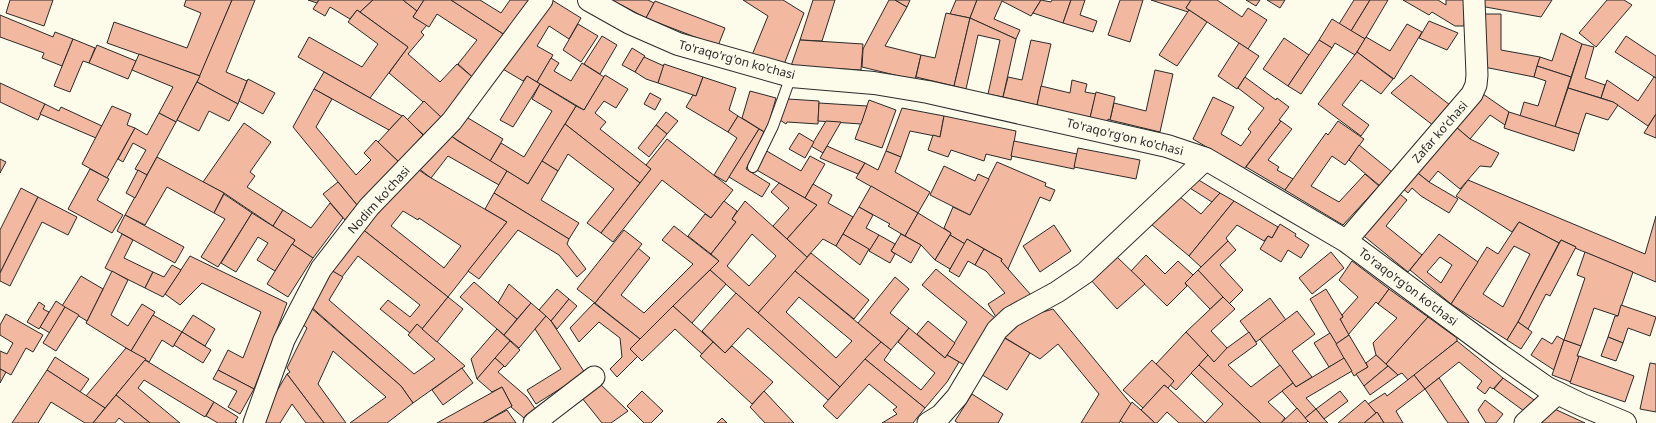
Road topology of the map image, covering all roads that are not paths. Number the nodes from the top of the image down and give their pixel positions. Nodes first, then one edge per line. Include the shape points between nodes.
1 (542, 0) edge
2 (589, 0) edge
3 (1474, 0) edge
4 (791, 76) junction
5 (1206, 159) junction
6 (753, 167) dead end
7 (1346, 241) junction
8 (594, 377) dead end
9 (1558, 393) junction
10 (940, 420) edge
11 (254, 423) edge
12 (534, 423) edge
13 (1525, 423) edge
14 (1625, 423) edge

1 - 11 street, Nodim koʻchasi via 452,121 369,207 320,269 284,340
2 - 4 street, To'raqo'rg'on ko'chasi via 630,23 678,44
3 - 7 street, Zafar koʻchasi via 1476,86 1472,94
4 - 5 street, To'raqo'rg'on ko'chasi via 874,83 928,92 1167,146
4 - 6 lane via 773,126
5 - 7 street, To'raqo'rg'on ko'chasi
5 - 10 street via 1085,273 1057,292 1011,317 997,330 957,397
7 - 9 street, To'raqo'rg'on ko'chasi via 1500,355
8 - 12 street
9 - 13 street
9 - 14 street, To'raqo'rg'on ko'chasi

